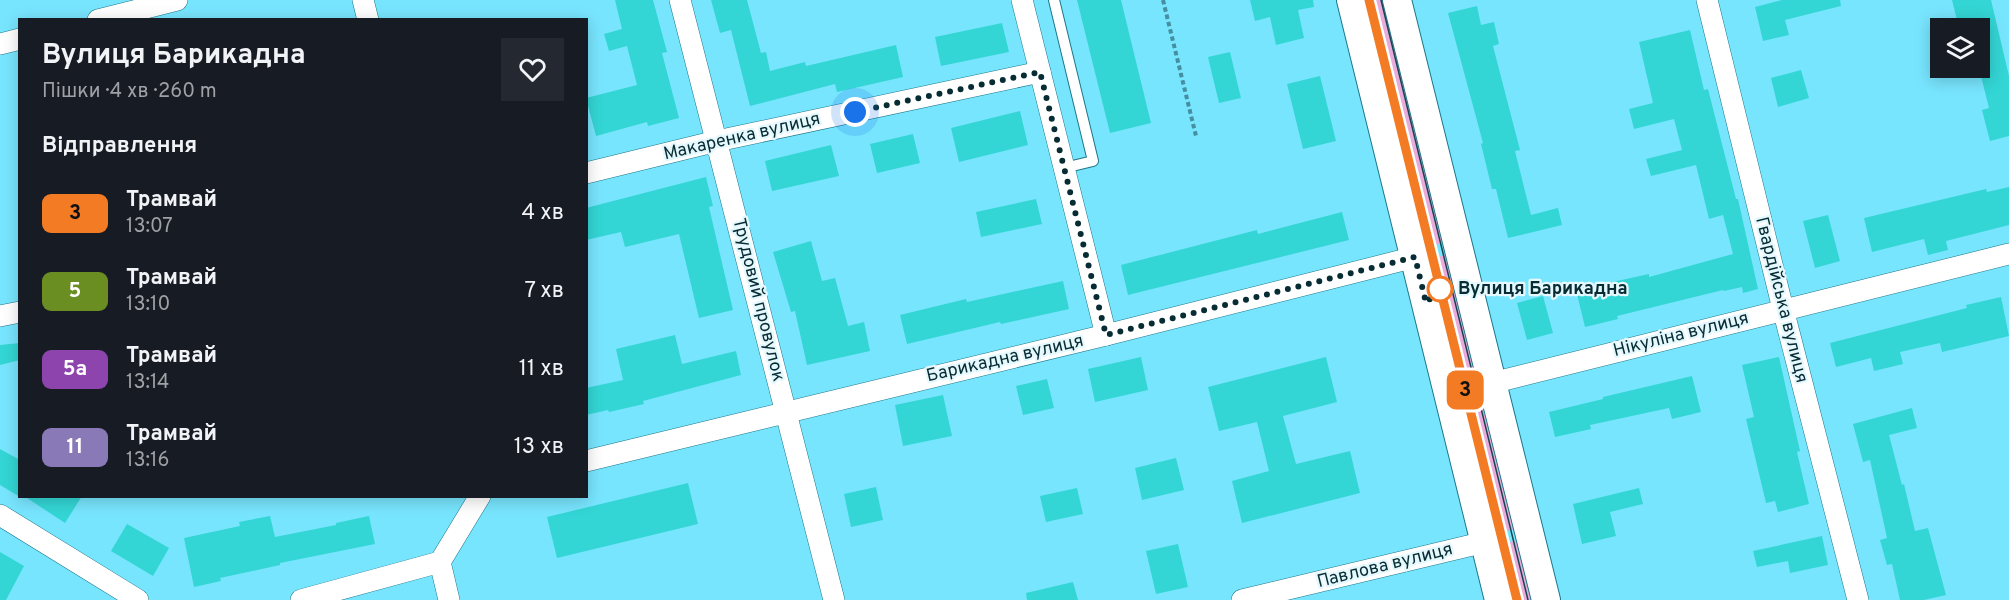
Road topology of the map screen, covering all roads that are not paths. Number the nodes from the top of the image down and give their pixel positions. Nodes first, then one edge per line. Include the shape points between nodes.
1 (177, 0) edge
2 (363, 0) edge
3 (680, 0) edge
4 (1022, 0) edge
5 (1054, 0) edge
6 (1351, 0) edge
7 (1397, 0) edge
8 (1707, 0) edge
9 (106, 18) edge
10 (368, 18) edge
11 (18, 40) edge
12 (0, 44) edge
13 (1040, 72) junction
14 (717, 141) junction
15 (1064, 168) junction
16 (588, 173) edge
17 (1458, 246) junction
18 (2009, 254) edge
19 (1415, 257) junction
20 (1783, 309) junction
21 (18, 312) edge
22 (0, 316) edge
23 (1106, 335) junction
24 (1492, 383) junction
25 (787, 411) junction
26 (588, 461) edge
27 (479, 498) edge
28 (0, 515) edge
29 (1529, 531) junction
30 (1485, 542) junction
31 (440, 562) junction
32 (138, 600) edge
33 (301, 600) edge
34 (449, 600) edge
35 (834, 600) edge
36 (1242, 600) edge
37 (1499, 600) edge
38 (1546, 600) edge
39 (1858, 600) edge

1 - 9 street
2 - 10 street
3 - 14 street, Трудовий провулок
4 - 13 street
5 - 15 lane via 1093,161
6 - 19 street
7 - 17 street
8 - 20 street, Гвардійська вулиця
11 - 12 street
13 - 14 street, Макаренка вулиця
13 - 15 street
14 - 16 street, Макаренка вулиця
14 - 25 street, Трудовий провулок
15 - 23 street
17 - 19 street, Барикадна вулиця
17 - 24 street
18 - 20 street, Нікуліна вулиця
19 - 23 street, Барикадна вулиця
19 - 30 street
20 - 24 street, Нікуліна вулиця
20 - 39 street, Гвардійська вулиця
21 - 22 street
23 - 25 street, Барикадна вулиця
24 - 29 street
25 - 26 street, Барикадна вулиця
25 - 35 street, Трудовий провулок
27 - 31 street
28 - 32 street
29 - 30 street, Павлова вулиця
29 - 38 street
30 - 36 street, Павлова вулиця
30 - 37 street
31 - 33 street
31 - 34 street

